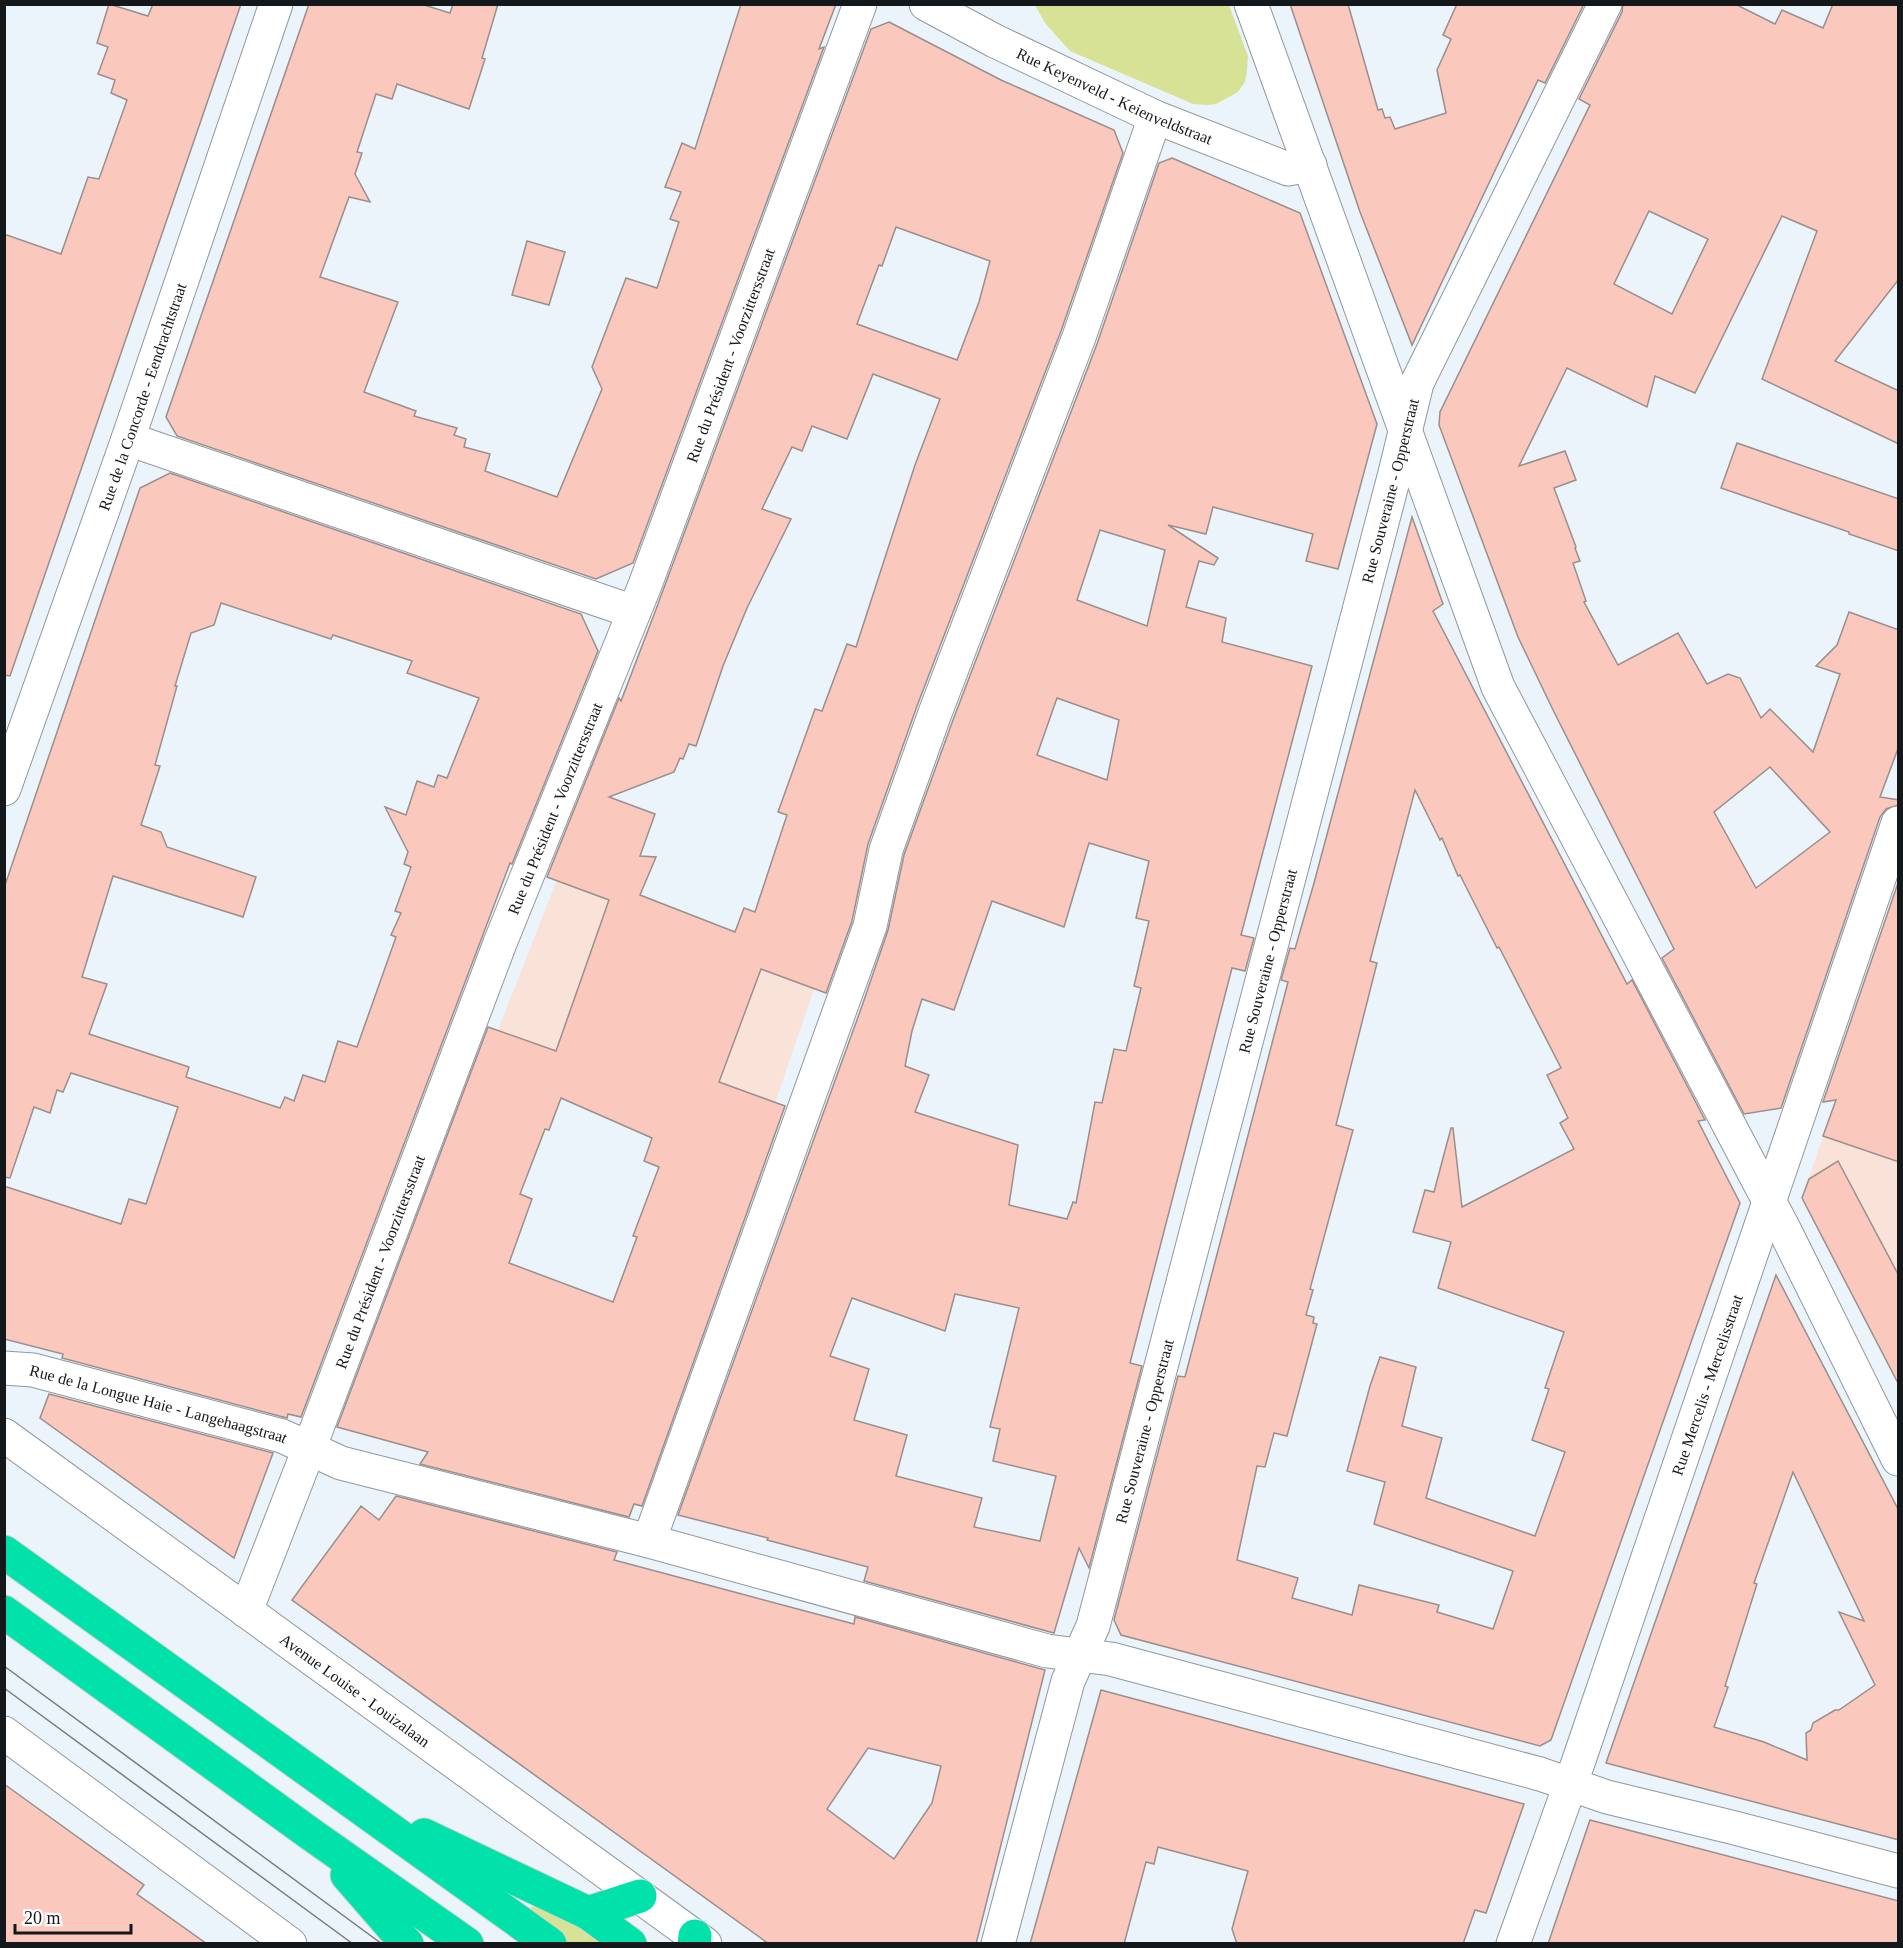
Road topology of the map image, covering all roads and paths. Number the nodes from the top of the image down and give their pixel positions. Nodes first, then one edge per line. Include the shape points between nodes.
1 (276, 4) edge
2 (860, 4) edge
3 (926, 4) edge
4 (1251, 4) edge
5 (1605, 4) edge
6 (1155, 117) junction
7 (1310, 165) junction
8 (1406, 432) junction
9 (128, 439) junction
10 (634, 612) junction
11 (4, 789) edge
12 (1899, 823) edge
13 (1769, 1204) junction
14 (4, 1368) edge
15 (4, 1435) edge
16 (309, 1449) junction
17 (1899, 1459) edge
18 (4, 1529) edge
19 (649, 1541) junction
20 (4, 1552) edge
21 (50, 1584) junction
22 (246, 1611) junction
23 (12, 1619) edge
24 (1079, 1655) junction
25 (4, 1733) edge
26 (1569, 1785) junction
27 (344, 1796) junction
28 (312, 1835) junction
29 (1899, 1871) edge
30 (640, 1896) junction
31 (588, 1913) junction
32 (283, 1941) edge
33 (698, 1941) edge
34 (407, 1944) edge
35 (467, 1944) edge
36 (550, 1944) edge
37 (630, 1944) edge
38 (998, 1944) edge
39 (1513, 1944) edge

1 - 9 street, Rue de la Concorde - Eendrachtstraat
2 - 10 street, Rue du Président - Voorzittersstraat
3 - 6 street, Rue Keyenveld - Keienveldstraat
4 - 7 street
5 - 8 street, Rue Souveraine - Opperstraat via 1417,383
6 - 7 street, Rue Keyenveld - Keienveldstraat via 1288,169
6 - 19 street via 1080,337 886,850 863,948
7 - 8 street
8 - 13 street via 1498,687
8 - 24 street, Rue Souveraine - Opperstraat via 1093,1626
9 - 10 street
9 - 11 street, Rue de la Concorde - Eendrachtstraat
10 - 16 street, Rue du Président - Voorzittersstraat via 500,943
12 - 13 street, Rue Mercelis - Mercelisstraat
13 - 17 street
13 - 26 street, Rue Mercelis - Mercelisstraat
14 - 16 street, Rue de la Longue Haie - Langehaagstraat via 33,1370 270,1433
15 - 22 street, Avenue Louise - Louizalaan
16 - 19 street, Rue de la Longue Haie - Langehaagstraat via 341,1463
16 - 22 street, Rue du Président - Voorzittersstraat
18 - 21 highway
19 - 24 street, Rue de la Longue Haie - Langehaagstraat via 1047,1651
20 - 21 highway
21 - 27 highway
22 - 30 street, Avenue Louise - Louizalaan
23 - 28 highway
24 - 26 street, Rue de la Longue Haie - Langehaagstraat via 1111,1659
24 - 38 street, Rue Souveraine - Opperstraat via 1068,1681
25 - 32 street
26 - 29 street, Rue de la Longue Haie - Langehaagstraat
26 - 39 street, Rue Mercelis - Mercelisstraat
27 - 31 highway
27 - 36 highway
28 - 34 highway
28 - 35 highway
30 - 31 highway
30 - 33 street, Avenue Louise - Louizalaan
31 - 37 highway

